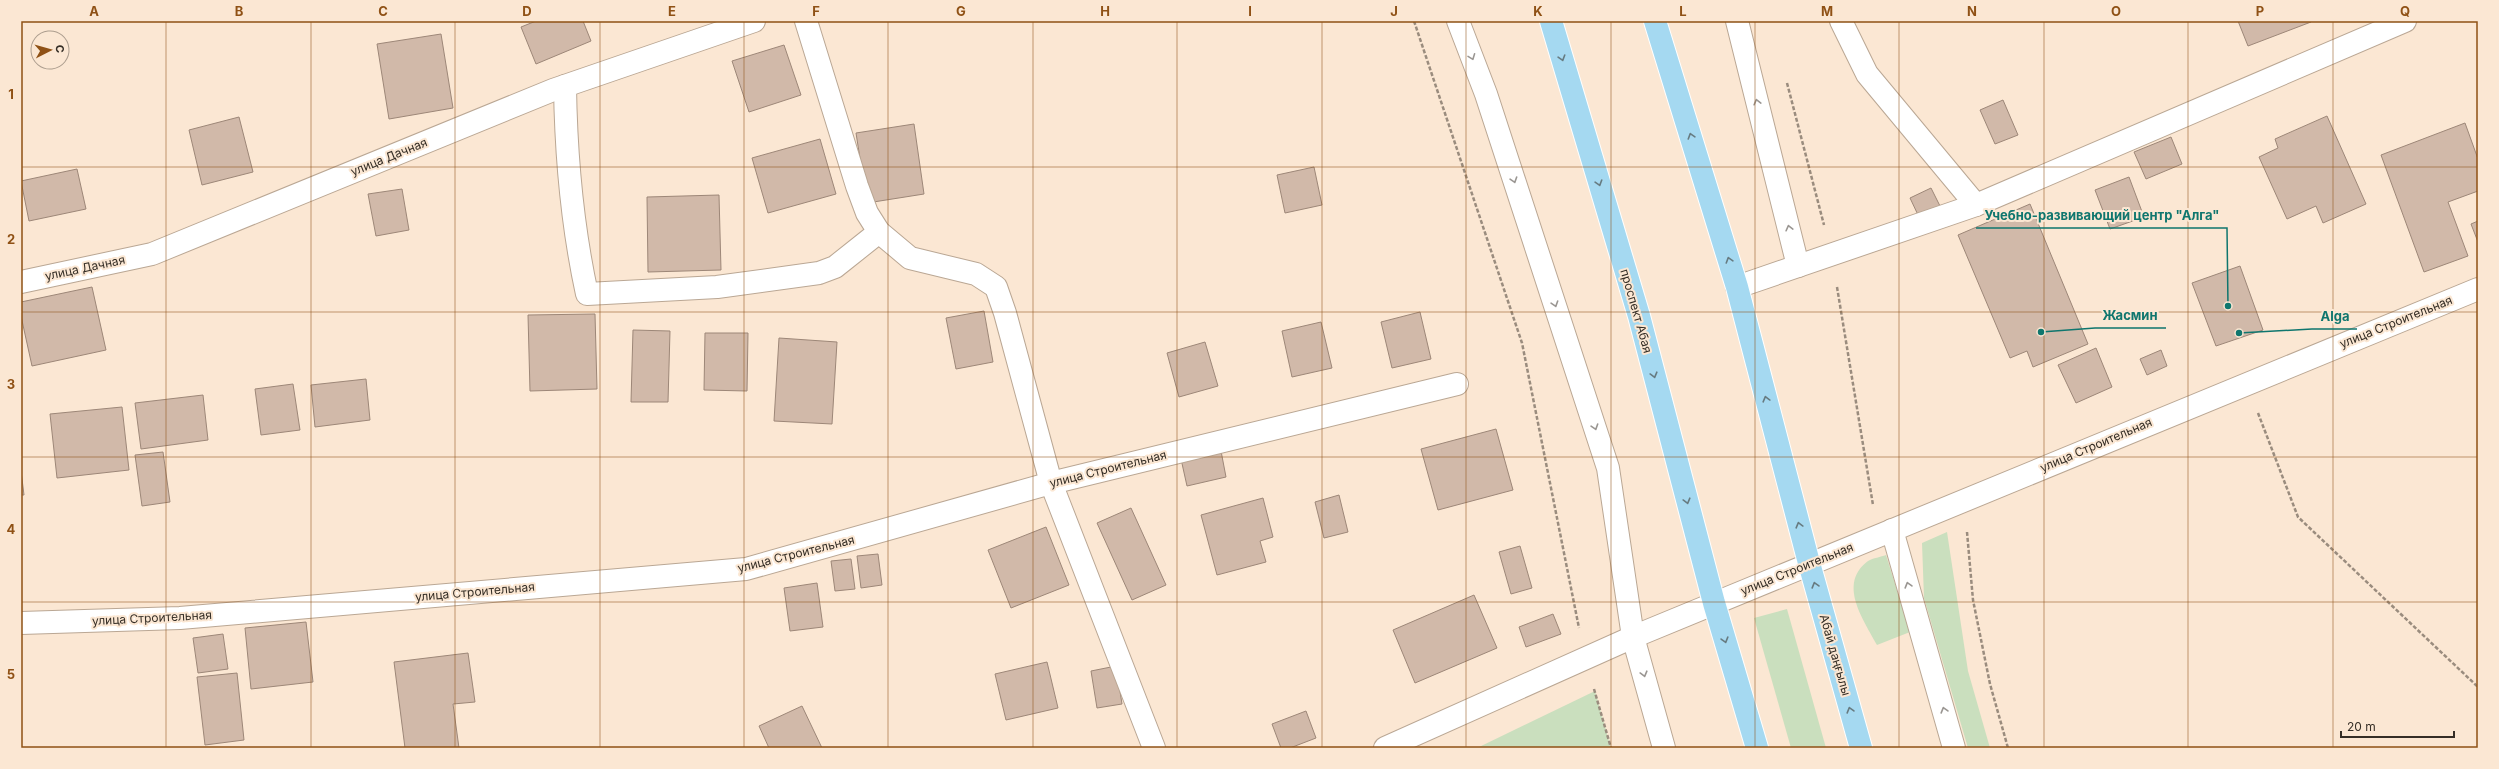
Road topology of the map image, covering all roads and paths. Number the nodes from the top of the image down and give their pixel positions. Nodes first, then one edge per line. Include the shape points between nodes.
1 (754, 21) edge
2 (806, 21) edge
3 (1414, 21) edge
4 (1458, 21) edge
5 (1551, 21) edge
6 (1655, 21) edge
7 (1737, 21) edge
8 (1841, 21) edge
9 (2405, 21) edge
10 (565, 86) junction
11 (1976, 205) junction
12 (879, 232) junction
13 (1798, 266) junction
14 (21, 282) edge
15 (1737, 287) junction
16 (2478, 289) edge
17 (2246, 383) junction
18 (1457, 384) dead end
19 (1051, 483) junction
20 (1964, 500) junction
21 (1892, 530) junction
22 (1809, 563) junction
23 (1714, 603) junction
24 (21, 623) edge
25 (1633, 637) junction
26 (1586, 658) junction
27 (2478, 687) edge
28 (1398, 745) edge
29 (1154, 748) edge
30 (1611, 748) edge
31 (1664, 748) edge
32 (1757, 748) edge
33 (1861, 748) edge
34 (1954, 748) edge
35 (2008, 748) edge

1 - 10 street, улица Дачная
2 - 12 street via 857,186 867,213
3 - 26 path via 1522,343
4 -> 25 street via 1486,94 1608,468
5 -> 23 main road, проспект Абая via 1639,316
15 -> 6 main road
13 -> 7 street
8 - 11 street via 1867,74
9 - 11 street
10 - 12 street via 570,189 578,253 587,294 717,287 819,273 835,267
10 - 14 street, улица Дачная via 152,254
11 - 13 street
12 - 19 street via 910,258 976,274 996,287
13 - 15 street
22 -> 15 main road
16 - 17 street, улица Строительная
17 - 20 street, улица Строительная
17 - 27 path via 2298,517
18 - 19 street, улица Строительная
19 - 24 street, улица Строительная via 746,569 180,618
19 - 29 street
20 - 21 street, улица Строительная
20 - 35 path via 1973,600 1990,684
21 - 22 street, улица Строительная
34 -> 21 street
22 - 23 street, улица Строительная
33 -> 22 main road, Абай даңғылы
23 - 25 street, улица Строительная
23 -> 32 main road, проспект Абая
25 - 26 street, улица Строительная
25 -> 31 street
26 - 28 street, улица Строительная
26 - 30 path

